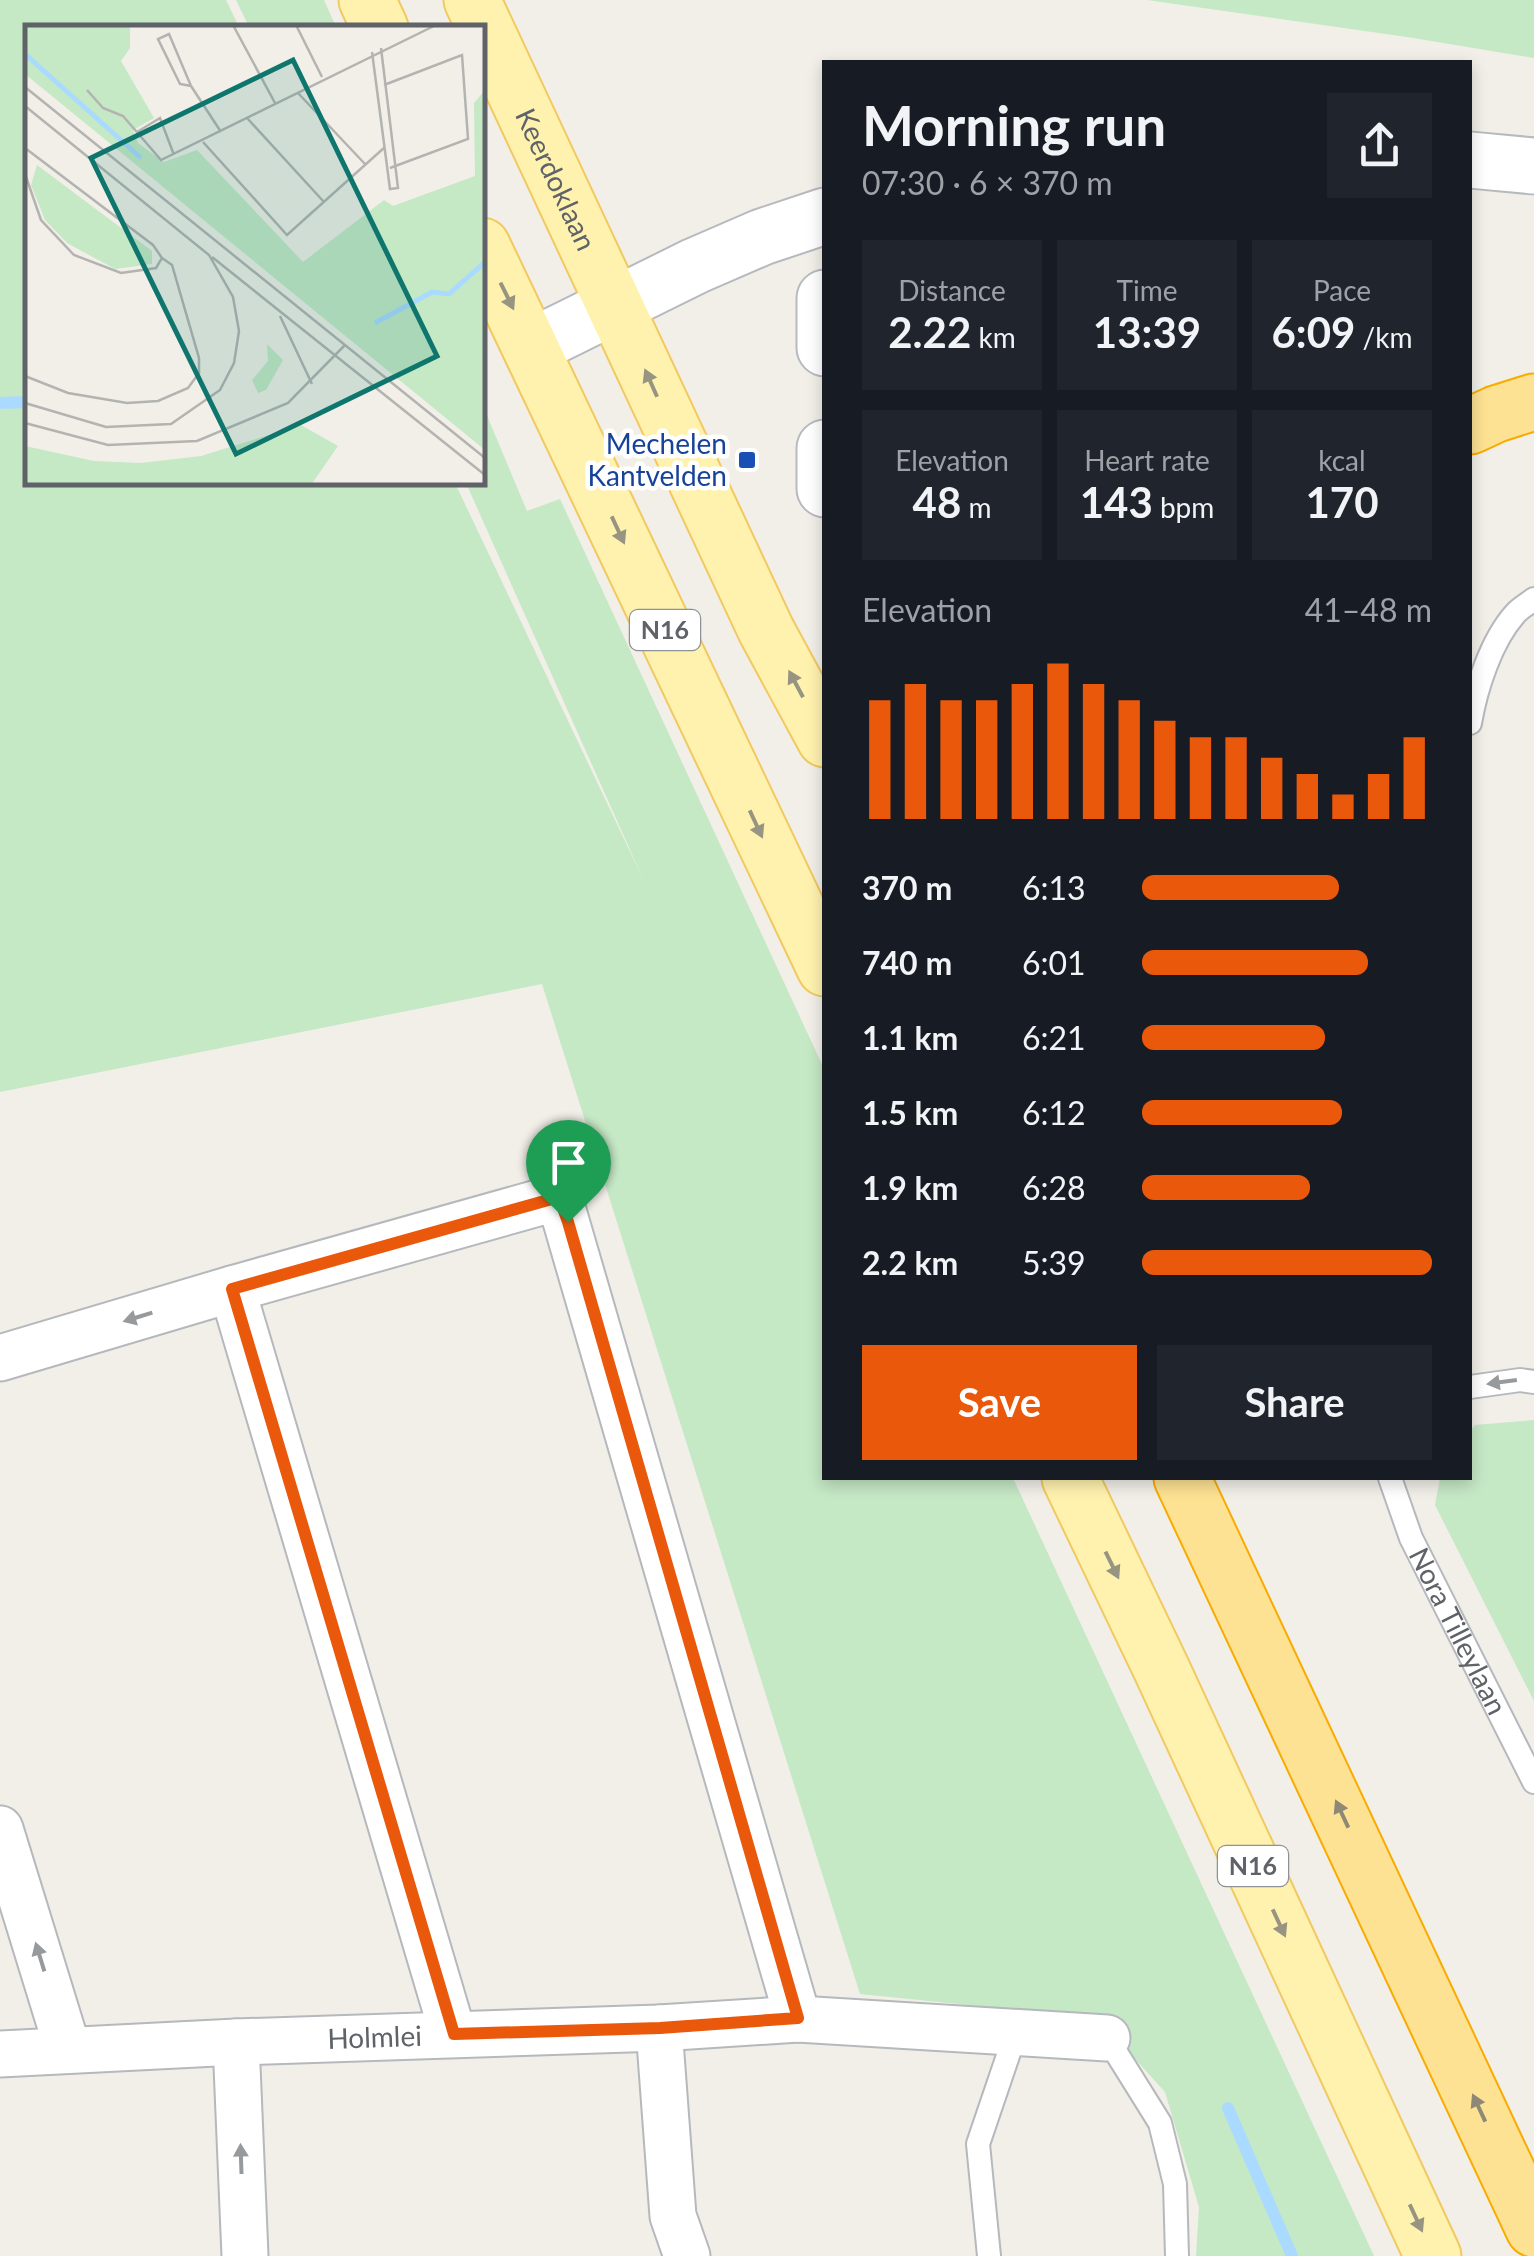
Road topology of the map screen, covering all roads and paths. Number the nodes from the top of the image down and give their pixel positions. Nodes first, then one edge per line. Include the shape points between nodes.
1 (368, 0) edge
2 (472, 0) edge
3 (379, 25) edge
4 (484, 25) edge
5 (485, 28) edge
6 (1472, 160) edge
7 (1534, 166) edge
8 (822, 217) edge
9 (485, 252) edge
10 (615, 304) junction
11 (531, 347) junction
12 (1534, 402) edge
13 (1472, 425) edge
14 (1534, 600) edge
15 (1472, 709) edge
16 (822, 733) edge
17 (822, 962) edge
18 (232, 1289) junction
19 (0, 1358) edge
20 (1534, 1382) edge
21 (1472, 1387) edge
22 (1071, 1480) edge
23 (1183, 1480) edge
24 (1391, 1480) edge
25 (1534, 1782) edge
26 (0, 1829) edge
27 (798, 2018) junction
28 (660, 2028) junction
29 (1016, 2032) junction
30 (454, 2034) junction
31 (1108, 2038) joint
32 (236, 2042) junction
33 (68, 2050) junction
34 (0, 2054) edge
35 (1534, 2229) edge
36 (245, 2256) edge
37 (687, 2256) edge
38 (989, 2256) edge
39 (1177, 2256) edge
40 (1433, 2256) edge

1 - 3 main road
2 - 4 main road, Keerdoklaan
5 - 10 main road, Keerdoklaan
6 - 7 street
8 - 10 street
9 -> 11 main road, N16
10 - 11 street
16 -> 10 main road, Keerdoklaan via 766,630
11 -> 17 main road, N16
12 - 13 highway
14 - 15 lane via 1516,613 1492,650
18 -> 19 street
18 - 27 street via 559,1197
18 - 30 street
20 -> 21 lane
22 -> 40 main road, N16
35 -> 23 highway
24 - 25 lane, Nora Tilleylaan via 1412,1538
33 -> 26 street
27 - 28 street, Holmlei
27 - 29 street, Holmlei
28 - 30 street, Holmlei
28 - 37 street via 673,2216
29 - 31 street, Holmlei
29 - 38 lane via 978,2144
30 - 32 street, Holmlei
31 - 39 lane via 1160,2122 1175,2184
32 - 33 street, Holmlei
36 -> 32 street
33 - 34 street, Holmlei

